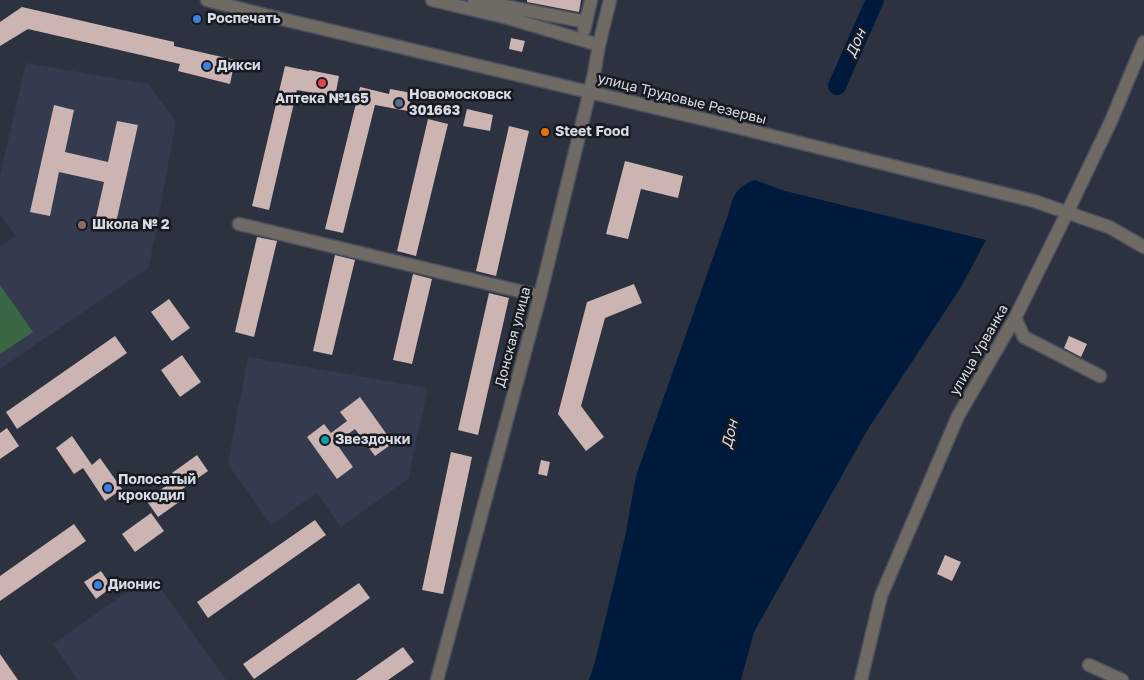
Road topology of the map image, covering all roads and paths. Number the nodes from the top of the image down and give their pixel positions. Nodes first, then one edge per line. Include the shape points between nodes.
1 (207, 0) edge
2 (432, 0) edge
3 (472, 0) edge
4 (591, 0) edge
5 (610, 0) edge
6 (457, 6) junction
7 (586, 22) junction
8 (581, 39) junction
9 (1144, 42) edge
10 (599, 45) junction
11 (590, 92) junction
12 (1067, 213) junction
13 (239, 224) dead end
14 (1144, 246) edge
15 (540, 296) junction
16 (1015, 318) junction
17 (1100, 376) dead end
18 (1089, 665) dead end
19 (437, 680) edge
20 (862, 680) edge
21 (1122, 680) edge

1 - 11 street, улица Трудовые Резервы
2 - 6 street
3 - 6 street
3 - 7 street
4 - 7 street
5 - 10 street, Донская улица
6 - 8 street
7 - 8 street
8 - 10 street
9 - 12 street, улица Урванка
10 - 11 street, Донская улица
11 - 12 street, улица Трудовые Резервы via 1015,197
11 - 15 street, Донская улица
12 - 14 street, улица Трудовые Резервы via 1109,227
12 - 16 street, улица Урванка
13 - 15 street
15 - 19 street, Донская улица
16 - 17 street via 1024,337
16 - 20 street, улица Урванка via 958,416 881,596
18 - 21 street

